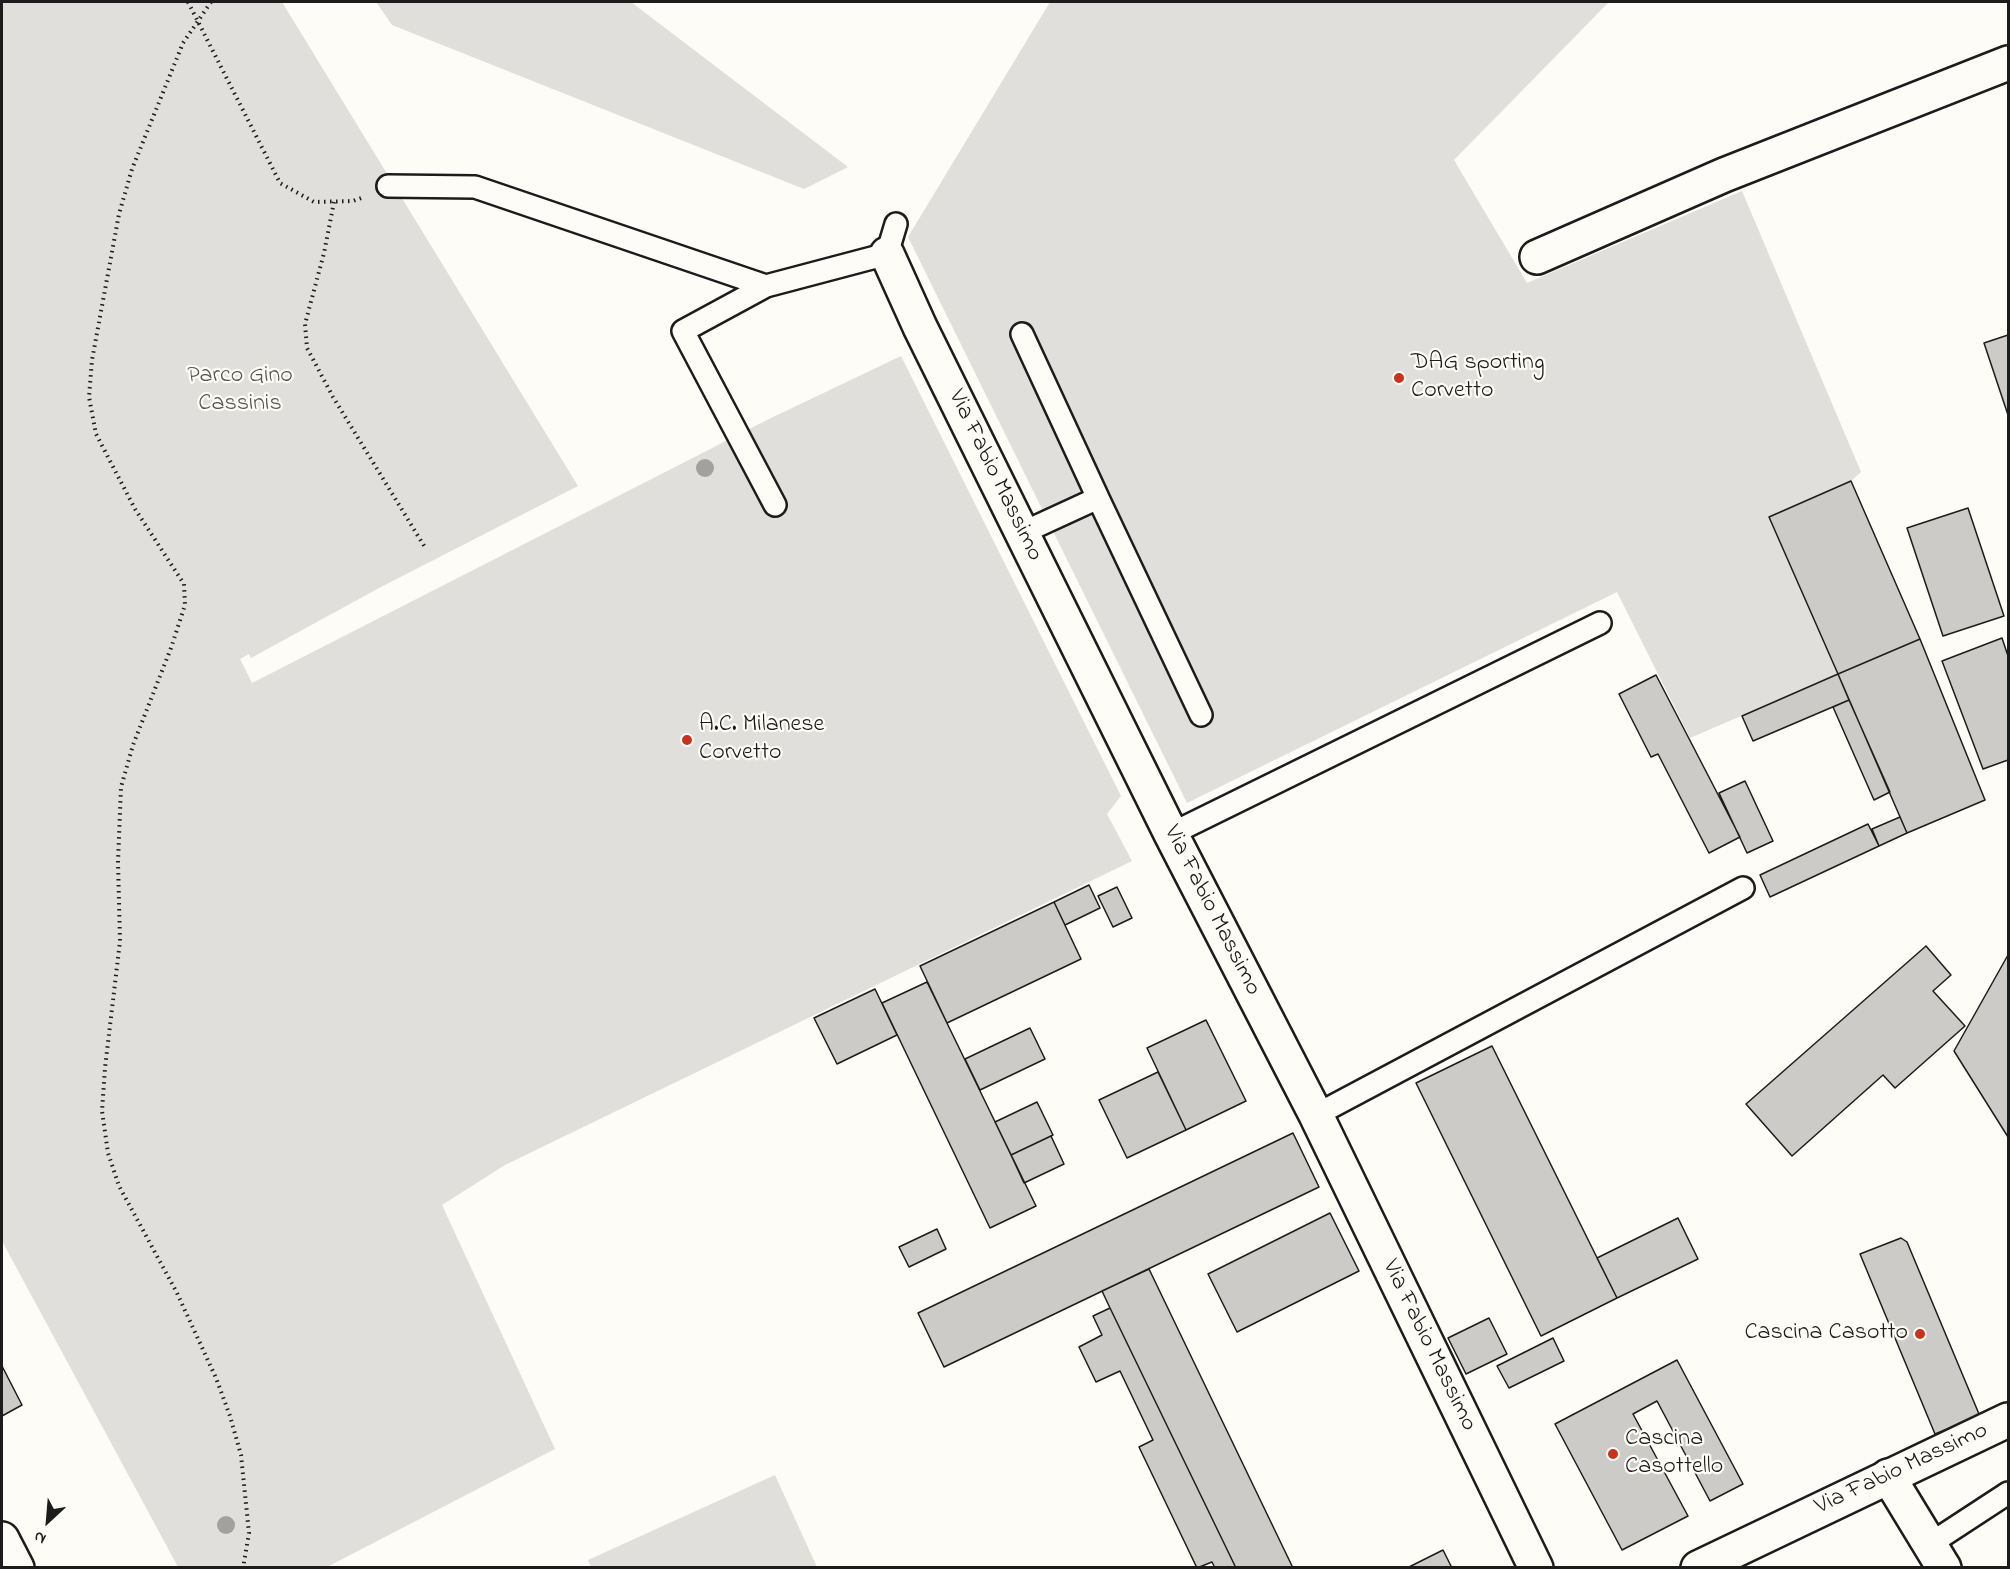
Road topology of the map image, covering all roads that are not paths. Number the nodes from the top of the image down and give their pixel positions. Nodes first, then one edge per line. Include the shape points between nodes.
1 (2008, 63) edge
2 (388, 186) road end
3 (886, 236) joint
4 (1537, 257) dead end
5 (766, 286) junction
6 (1022, 334) dead end
7 (1098, 498) junction
8 (775, 505) dead end
9 (1022, 533) junction
10 (1600, 623) dead end
11 (1201, 716) dead end
12 (1171, 834) junction
13 (1743, 888) dead end
14 (1316, 1115) junction
15 (2008, 1420) edge
16 (1888, 1476) junction
17 (2008, 1493) edge
18 (2, 1539) edge
19 (1937, 1556) edge
20 (17, 1568) edge
21 (1536, 1568) edge
22 (1698, 1568) edge

1 - 4 main road via 1724,175
2 - 5 lane via 475,187
3 - 5 lane
3 - 9 main road, Via Fabio Massimo
5 - 8 lane via 683,331
6 - 7 lane
7 - 9 lane
7 - 11 lane
9 - 12 main road, Via Fabio Massimo
10 - 12 lane
12 - 14 main road, Via Fabio Massimo
13 - 14 lane
14 - 21 main road, Via Fabio Massimo
15 - 16 main road, Via Fabio Massimo
16 - 19 main road
16 - 22 main road, Via Fabio Massimo
17 - 19 lane
18 - 20 main road

